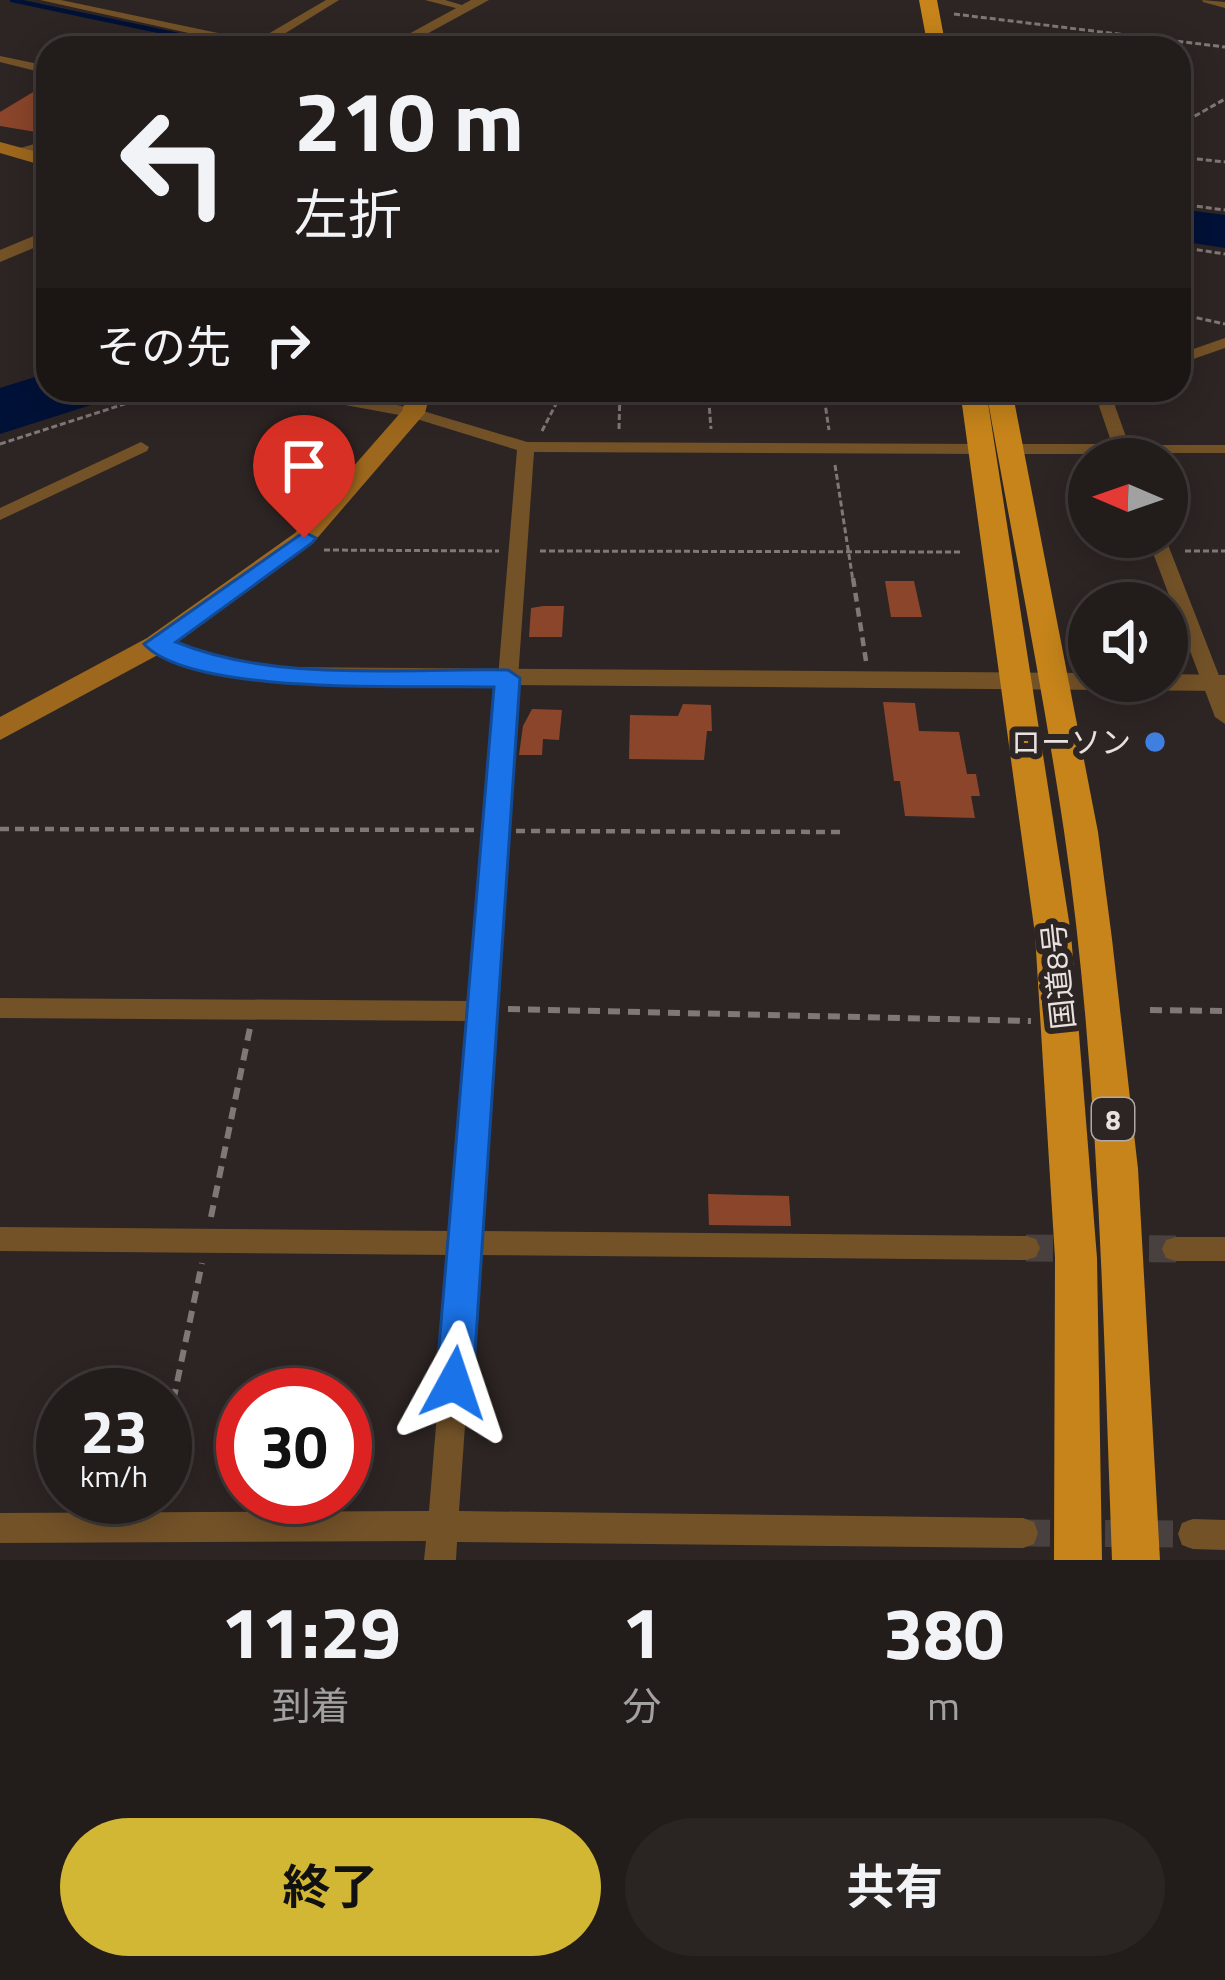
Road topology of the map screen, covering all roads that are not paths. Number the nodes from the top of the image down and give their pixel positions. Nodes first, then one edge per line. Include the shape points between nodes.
1 (45, 0) edge
2 (334, 0) edge
3 (430, 0) edge
4 (909, 0) edge
5 (1207, 0) edge
6 (475, 4) edge
7 (1225, 5) edge
8 (929, 6) edge
9 (217, 36) edge
10 (280, 36) edge
11 (414, 36) edge
12 (914, 36) edge
13 (935, 36) edge
14 (0, 59) edge
15 (36, 67) edge
16 (36, 146) edge
17 (6, 150) edge
18 (36, 158) edge
19 (36, 240) edge
20 (0, 256) edge
21 (1225, 344) edge
22 (1191, 355) edge
23 (416, 402) edge
24 (978, 402) edge
25 (998, 402) edge
26 (1110, 402) edge
27 (1118, 438) edge
28 (141, 447) dead end
29 (530, 447) junction
30 (996, 449) junction
31 (1225, 449) edge
32 (1188, 451) edge
33 (1068, 452) edge
34 (0, 515) edge
35 (1164, 558) edge
36 (157, 644) junction
37 (508, 678) junction
38 (1034, 680) junction
39 (1218, 683) edge
40 (1225, 717) edge
41 (0, 730) edge
42 (0, 1008) edge
43 (484, 1010) junction
44 (0, 1239) edge
45 (466, 1240) junction
46 (1026, 1248) tunnel mouth
47 (1176, 1249) tunnel mouth
48 (1225, 1249) edge
49 (443, 1526) junction
50 (0, 1528) edge
51 (1023, 1532) tunnel mouth
52 (1192, 1534) tunnel mouth
53 (1225, 1534) edge
54 (440, 1560) edge
55 (1078, 1560) edge
56 (1136, 1560) edge

1 - 9 street
2 - 10 street
3 - 6 street
4 - 12 highway
5 - 7 street
6 - 11 street
8 - 13 highway
14 - 15 street
16 - 17 street
17 - 18 main road
19 - 20 street
21 - 22 street
23 - 29 street
23 - 36 main road via 288,550
24 - 30 highway, 国道8号 / 8
25 - 30 highway, 国道8号 / 8
26 - 27 street
28 - 34 street
29 - 30 street
29 - 37 street
30 - 33 street
30 - 38 highway, 国道8号 / 8
31 - 32 lane
35 - 39 street
36 - 37 street via 207,664 276,675
36 - 41 main road
37 - 38 street
37 - 43 street
38 - 39 street
38 - 55 highway, 国道8号 / 8 via 1076,1258
38 - 56 highway, 国道8号 / 8 via 1081,832 1118,1169
39 - 40 street
42 - 43 street
43 - 45 street
44 - 45 street
45 - 46 street
45 - 49 street
47 - 48 street
49 - 50 street
49 - 51 street
49 - 54 street
52 - 53 street

